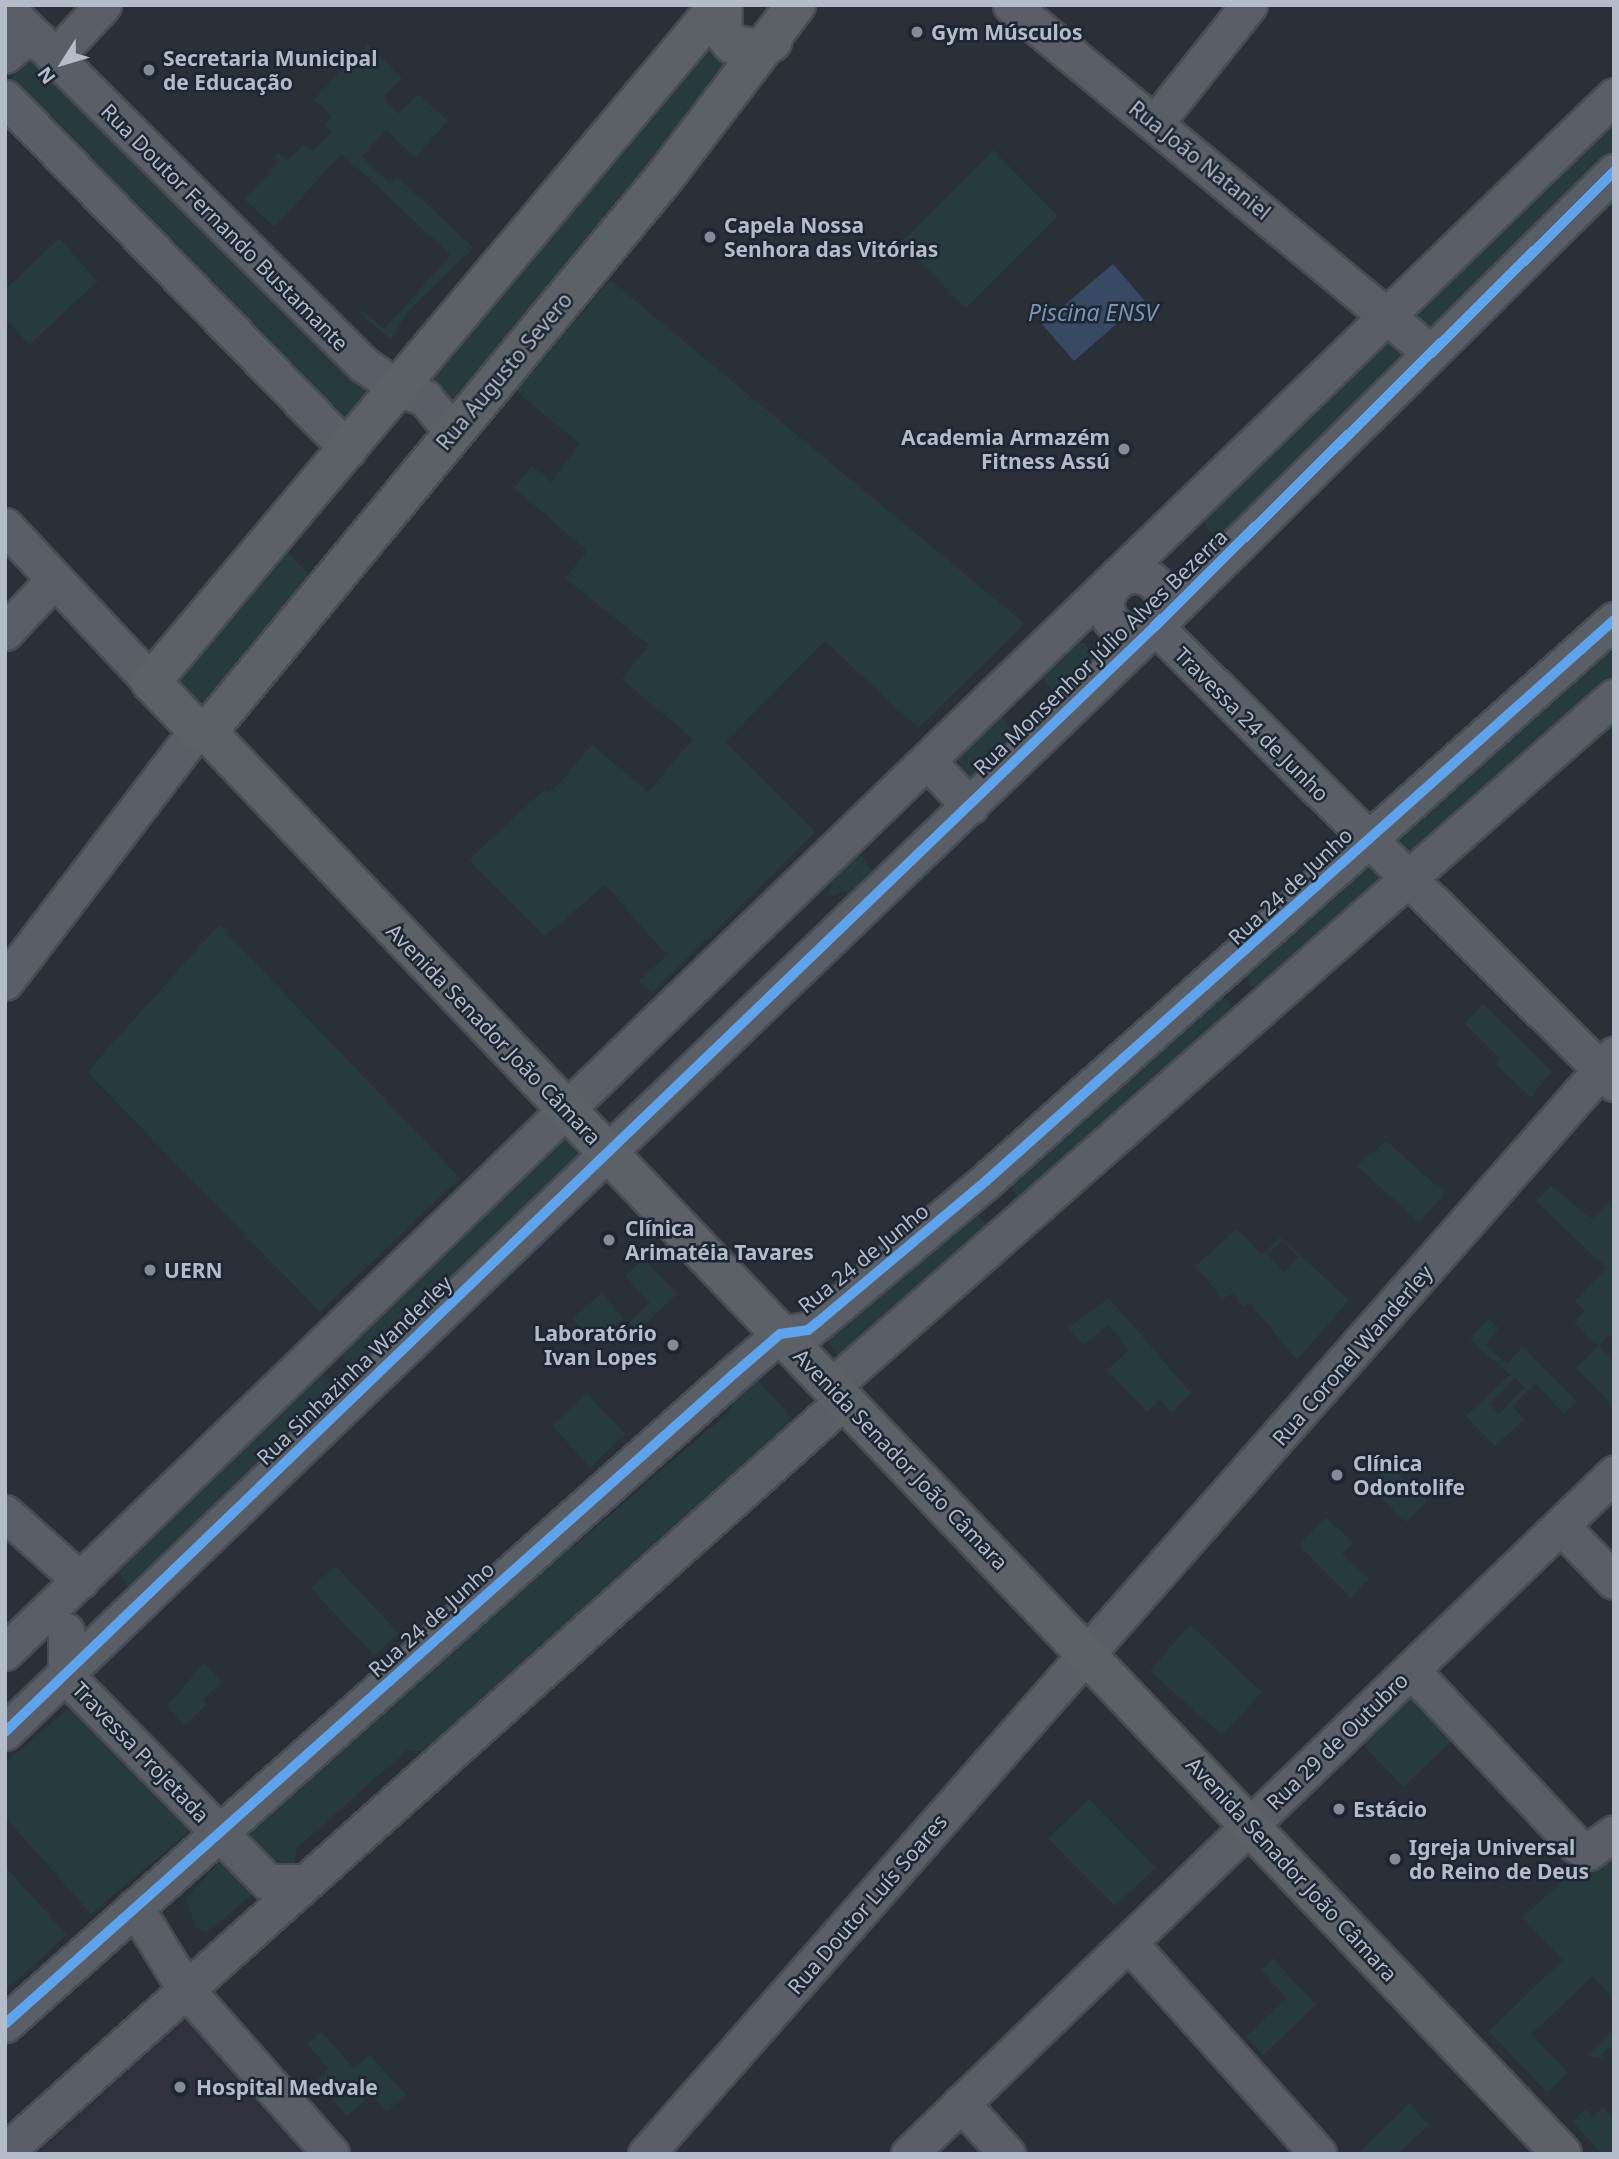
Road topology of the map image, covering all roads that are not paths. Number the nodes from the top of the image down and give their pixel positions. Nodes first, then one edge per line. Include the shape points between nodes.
1 (103, 5) edge
2 (721, 5) edge
3 (796, 5) edge
4 (1011, 5) edge
5 (1249, 5) edge
6 (5, 7) edge
7 (694, 35) junction
8 (772, 42) junction
9 (47, 48) junction
10 (5, 55) edge
11 (746, 74) junction
12 (1614, 96) edge
13 (5, 98) edge
14 (1155, 123) junction
15 (1614, 172) edge
16 (1389, 315) junction
17 (1430, 352) junction
18 (399, 389) junction
19 (453, 433) junction
20 (348, 450) junction
21 (5, 526) edge
22 (54, 580) junction
23 (1114, 583) junction
24 (1614, 620) edge
25 (1156, 626) junction
26 (5, 632) edge
27 (150, 682) junction
28 (1614, 697) edge
29 (202, 731) junction
30 (928, 762) junction
31 (970, 806) junction
32 (868, 821) junction
33 (1367, 841) junction
34 (908, 864) junction
35 (1409, 880) junction
36 (1241, 957) junction
37 (5, 982) edge
38 (1206, 988) junction
39 (1276, 997) junction
40 (1239, 1030) junction
41 (1609, 1070) edge
42 (567, 1110) junction
43 (608, 1153) junction
44 (986, 1181) junction
45 (1021, 1221) junction
46 (780, 1334) junction
47 (319, 1351) junction
48 (357, 1392) junction
49 (837, 1394) junction
50 (1614, 1474) edge
51 (5, 1513) edge
52 (1561, 1526) junction
53 (1614, 1581) edge
54 (74, 1586) junction
55 (119, 1625) junction
56 (66, 1631) junction
57 (5, 1652) edge
58 (1088, 1654) junction
59 (1411, 1670) junction
60 (66, 1676) junction
61 (5, 1732) edge
62 (1250, 1823) junction
63 (218, 1831) junction
64 (1614, 1832) edge
65 (302, 1882) junction
66 (135, 1907) junction
67 (1129, 1943) junction
68 (184, 1987) junction
69 (5, 2024) edge
70 (961, 2103) junction
71 (5, 2152) edge
72 (331, 2154) edge
73 (646, 2154) edge
74 (909, 2154) edge
75 (1007, 2154) edge
76 (1318, 2154) edge
77 (1562, 2154) edge

1 - 9 street
2 - 7 main road
2 - 8 main road via 722,32 732,44 758,49
3 - 8 main road, Rua Augusto Severo
4 - 14 street, Rua João Nataniel
5 - 14 street
6 - 9 street, Rua Doutor Fernando Bustamante
7 - 11 main road via 722,41
7 - 18 main road
8 - 11 main road, Rua Augusto Severo
9 - 10 street via 20,41
9 - 18 street, Rua Doutor Fernando Bustamante via 363,364
11 - 19 main road, Rua Augusto Severo
12 - 16 street, Rua Monsenhor Júlio Alves Bezerra
13 - 20 street
14 - 16 street, Rua João Nataniel
15 - 17 street, Rua Monsenhor Júlio Alves Bezerra
16 - 17 street, Rua João Nataniel
16 - 23 street, Rua Monsenhor Júlio Alves Bezerra
17 - 25 street, Rua Monsenhor Júlio Alves Bezerra
18 - 19 street, Rua Doutor Fernando Bustamante via 425,398
18 - 20 main road
19 - 29 main road, Rua Augusto Severo
20 - 27 main road
21 - 22 street, Avenida Senador João Câmara
22 - 26 street
22 - 27 street, Avenida Senador João Câmara
23 - 25 street via 1106,610 1116,627 1132,634
23 - 30 street, Rua Monsenhor Júlio Alves Bezerra
24 - 33 street, Rua 24 de Junho
25 - 31 street, Rua Monsenhor Júlio Alves Bezerra
25 - 33 street, Travessa 24 de Junho
27 - 29 main road, Avenida Senador João Câmara
28 - 35 street
29 - 37 street
29 - 42 main road, Avenida Senador João Câmara
30 - 31 street
30 - 32 street, Rua Monsenhor Júlio Alves Bezerra
31 - 34 street, Rua Monsenhor Júlio Alves Bezerra
32 - 34 street
32 - 42 street, Rua Monsenhor Júlio Alves Bezerra
33 - 35 street, Travessa 24 de Junho
33 - 36 street, Rua 24 de Junho
34 - 43 street, Rua Monsenhor Júlio Alves Bezerra
35 - 39 street
35 - 41 street, Travessa 24 de Junho
36 - 38 street, Rua 24 de Junho
36 - 39 street via 1238,973 1245,989 1259,998
38 - 40 street via 1226,988 1242,1001
38 - 44 street, Rua 24 de Junho
39 - 40 street
40 - 45 street
41 - 58 street, Rua Coronel Wanderley
42 - 43 main road, Avenida Senador João Câmara
42 - 47 street, Rua Sinhazinha Wanderley
43 - 46 main road, Avenida Senador João Câmara
43 - 48 street, Rua Sinhazinha Wanderley
44 - 45 street
44 - 46 street, Rua 24 de Junho via 818,1322 808,1329
45 - 49 street
46 - 49 main road, Avenida Senador João Câmara
46 - 63 street, Rua 24 de Junho
47 - 48 street
47 - 54 street, Rua Sinhazinha Wanderley
48 - 55 street, Rua Sinhazinha Wanderley
49 - 58 main road, Avenida Senador João Câmara
49 - 65 street via 461,1746
50 - 52 street, Rua 29 de Outubro
51 - 54 street
52 - 53 street
52 - 59 street, Rua 29 de Outubro
54 - 55 street via 89,1583 110,1592
54 - 56 street via 60,1608
54 - 57 street, Rua Sinhazinha Wanderley
55 - 56 street via 87,1642
55 - 60 street, Rua Sinhazinha Wanderley
56 - 60 street, Travessa Projetada
58 - 62 main road, Avenida Senador João Câmara
58 - 73 street, Rua Doutor Luís Soares
59 - 62 street, Rua 29 de Outubro
59 - 64 street via 1575,1844 1588,1852
60 - 61 street, Rua Sinhazinha Wanderley
60 - 63 street, Travessa Projetada
62 - 67 street, Rua 29 de Outubro
62 - 77 main road, Avenida Senador João Câmara
63 - 65 street, Travessa Projetada via 268,1882
63 - 66 street, Rua 24 de Junho
65 - 68 street
66 - 68 street
66 - 69 street, Rua 24 de Junho
67 - 70 street, Rua 29 de Outubro
67 - 76 street
68 - 71 street
68 - 72 street
70 - 74 street, Rua 29 de Outubro
70 - 75 street

